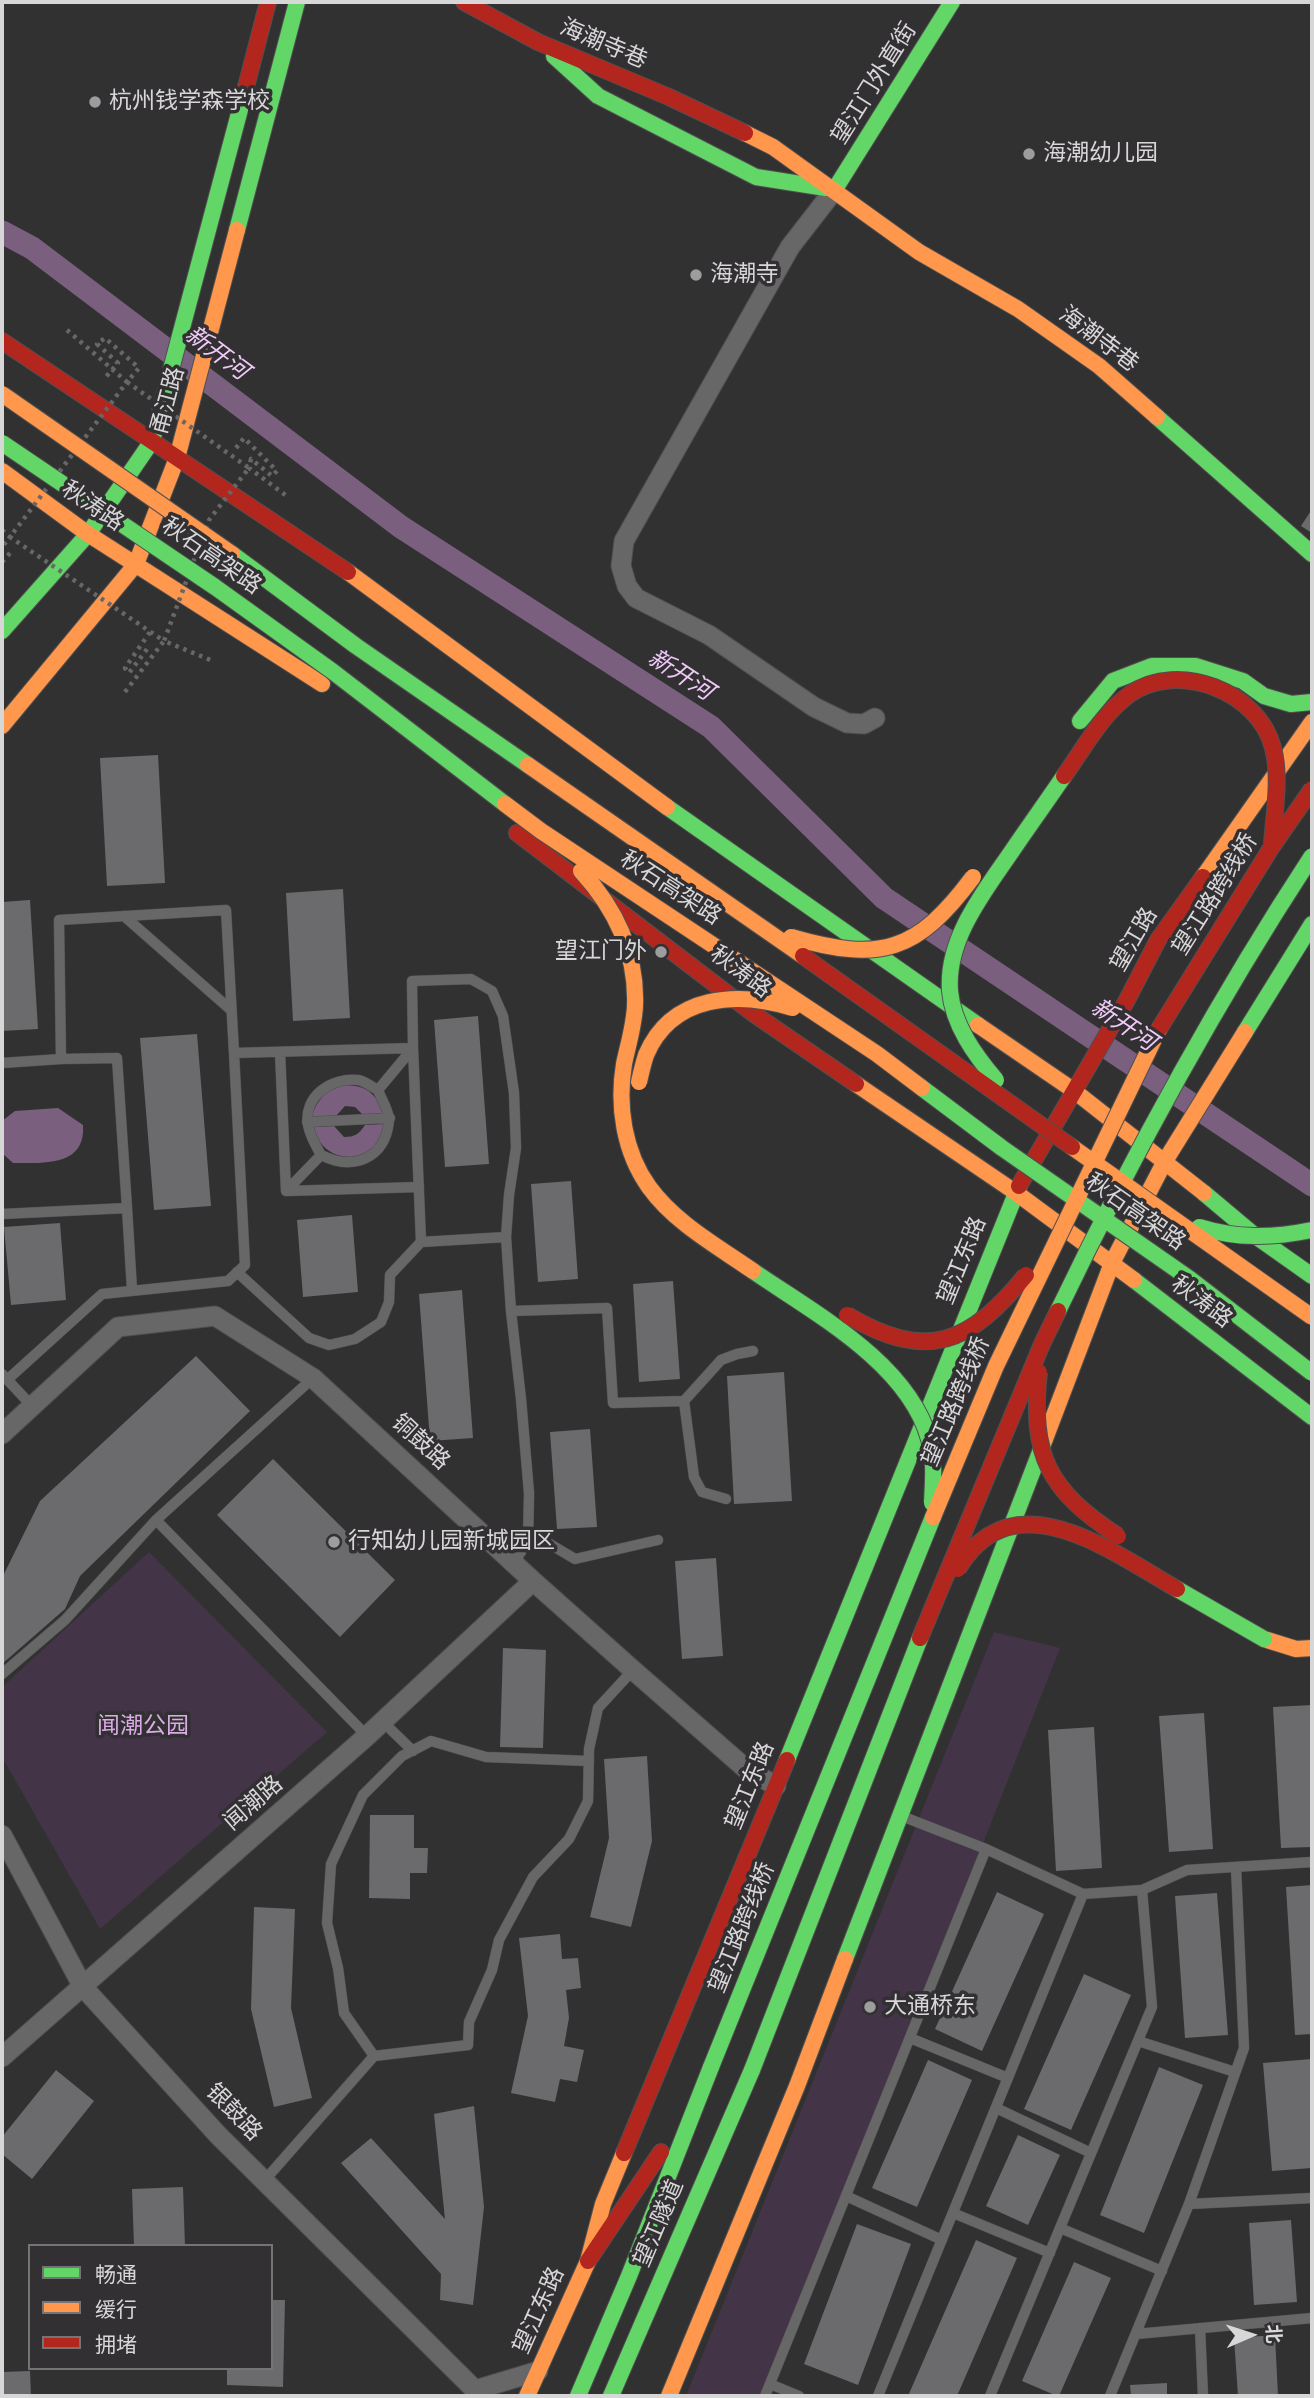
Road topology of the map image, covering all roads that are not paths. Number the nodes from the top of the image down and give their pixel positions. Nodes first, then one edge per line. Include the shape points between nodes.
1 (268, 2) edge
2 (297, 2) edge
3 (464, 2) edge
4 (952, 2) edge
5 (538, 42) junction
6 (835, 190) junction
7 (2, 341) edge
8 (2, 394) edge
9 (152, 441) junction
10 (2, 443) edge
11 (177, 458) junction
12 (2, 471) edge
13 (88, 534) junction
14 (1312, 554) edge
15 (136, 564) junction
16 (2, 631) edge
17 (331, 691) dead end
18 (1312, 702) edge
19 (875, 718) dead end
20 (1312, 722) edge
21 (2, 726) edge
22 (1072, 732) dead end
23 (431, 767) dead end
24 (1312, 789) edge
25 (541, 831) junction
26 (1271, 848) junction
27 (1312, 856) edge
28 (981, 866) dead end
29 (1312, 886) edge
30 (124, 916) junction
31 (752, 920) junction
32 (1312, 924) edge
33 (1267, 925) junction
34 (231, 1010) junction
35 (837, 1026) junction
36 (413, 1048) junction
37 (279, 1052) junction
38 (233, 1054) junction
39 (61, 1059) junction
40 (2, 1063) edge
41 (378, 1090) junction
42 (1073, 1090) junction
43 (1021, 1110) junction
44 (390, 1118) junction
45 (307, 1122) junction
46 (321, 1155) junction
47 (1165, 1161) junction
48 (656, 1167) dead end
49 (419, 1187) junction
50 (286, 1191) junction
51 (1015, 1192) junction
52 (127, 1208) junction
53 (2, 1214) edge
54 (1172, 1216) junction
55 (1312, 1230) edge
56 (506, 1237) junction
57 (1055, 1241) junction
58 (421, 1242) junction
59 (1112, 1263) junction
60 (237, 1272) junction
61 (1312, 1276) edge
62 (132, 1290) junction
63 (831, 1303) dead end
64 (510, 1311) junction
65 (1312, 1317) edge
66 (1042, 1345) junction
67 (753, 1351) dead end
68 (1312, 1373) edge
69 (4, 1377) edge
70 (313, 1378) junction
71 (684, 1401) junction
72 (32, 1406) junction
73 (1312, 1417) edge
74 (2, 1434) edge
75 (726, 1499) dead end
76 (156, 1520) junction
77 (928, 1530) junction
78 (528, 1531) junction
79 (657, 1540) dead end
80 (513, 1563) junction
81 (533, 1581) junction
82 (1312, 1634) edge
83 (918, 1643) junction
84 (1312, 1648) edge
85 (634, 1670) junction
86 (2, 1674) edge
87 (383, 1722) junction
88 (368, 1737) junction
89 (413, 1751) junction
90 (589, 1761) junction
91 (776, 1786) junction
92 (901, 1815) junction
93 (2, 1835) edge
94 (986, 1849) junction
95 (1312, 1862) edge
96 (1236, 1867) junction
97 (1142, 1889) junction
98 (1083, 1894) junction
99 (83, 1987) junction
100 (910, 2038) junction
101 (1138, 2042) junction
102 (374, 2056) junction
103 (2, 2057) edge
104 (1235, 2072) junction
105 (709, 2074) junction
106 (1008, 2078) junction
107 (996, 2108) junction
108 (1091, 2153) junction
109 (264, 2180) junction
110 (846, 2196) junction
111 (1312, 2198) edge
112 (1189, 2204) junction
113 (953, 2213) junction
114 (1060, 2228) junction
115 (942, 2240) junction
116 (1049, 2253) junction
117 (588, 2261) junction
118 (1162, 2271) junction
119 (1312, 2318) edge
120 (1199, 2328) junction
121 (1136, 2334) junction
122 (538, 2371) junction
123 (770, 2384) junction
124 (475, 2393) edge
125 (527, 2396) edge
126 (578, 2396) edge
127 (611, 2396) edge
128 (669, 2396) edge
129 (765, 2396) edge
130 (799, 2396) edge
131 (878, 2396) edge
132 (990, 2396) edge
133 (1110, 2396) edge
134 (1203, 2396) edge

1 - 9 main road, 甬江路
2 - 11 main road, 甬江路
3 - 5 main road, 海潮寺巷
4 - 6 main road, 望江门外直街
5 - 6 main road, 海潮寺巷 via 773,146
5 - 6 main road, 海潮寺巷 via 598,96 756,177
6 - 14 main road, 海潮寺巷 via 919,251 1018,309 1099,366
6 - 19 street via 790,247 624,541 621,566 636,598 709,635 814,707 847,723 864,724
7 - 9 main road
8 - 31 main road, 秋石高架路, bridge
9 - 11 main road
9 - 13 main road, 甬江路
10 - 25 main road, 秋石高架路, bridge via 321,663
11 - 15 main road, 甬江路
11 - 42 main road via 363,583 831,924
12 - 13 main road, 秋涛路
13 - 15 main road, 秋涛路
13 - 16 main road, 甬江路
15 - 17 main road, 秋涛路
15 - 21 main road, 甬江路
18 - 22 main road via 1291,704 1264,696 1242,681 1196,666 1152,666 1113,681
20 - 42 main road, 望江路 via 1158,940
23 - 51 main road, 秋涛路 via 754,1014
24 - 26 main road, 望江路跨线桥, bridge
25 - 35 main road, 秋石高架路, bridge
25 - 77 main road, bridge via 600,890 628,946 635,1008 620,1102 625,1139 640,1171 657,1199 686,1224 894,1374 913,1401 933,1456
26 - 43 main road, bridge via 1277,782 1271,739 1256,712 1205,684 1149,685 1126,696 1102,721 978,901 953,959 951,995 960,1024 976,1057
26 - 57 main road, 望江路跨线桥, bridge via 1154,1037
27 - 33 main road, bridge
28 - 31 main road, bridge via 939,920 914,939 884,950 822,948
29 - 33 main road, bridge
30 - 34 lane
30 - 34 lane via 226,910
30 - 39 lane via 59,920
31 - 43 main road, 秋石高架路, bridge
32 - 47 main road
33 - 66 main road, bridge via 1115,1193
34 - 38 lane
35 - 48 main road, bridge via 771,999 737,996 682,1011 649,1050 639,1075 637,1114 642,1139
35 - 68 main road, 秋石高架路, bridge via 1190,1279
36 - 37 lane
36 - 41 lane
36 - 49 lane
36 - 56 lane via 412,981 471,979 492,991 503,1016 514,1093 516,1148
37 - 38 lane
37 - 50 lane
38 - 60 lane via 245,1265
39 - 40 lane
39 - 52 lane via 117,1058
41 - 44 lane
41 - 45 lane via 362,1081 332,1082 310,1105
42 - 47 main road
42 - 51 main road, 望江路
43 - 54 main road, 秋石高架路, bridge
44 - 45 lane
44 - 46 lane via 382,1147 363,1160 335,1162
45 - 46 lane
46 - 50 lane
47 - 59 main road
47 - 61 main road
49 - 50 lane
49 - 58 lane
51 - 59 main road, 秋涛路
51 - 91 main road, 望江东路
52 - 53 lane
52 - 62 lane
54 - 55 main road, bridge via 1212,1232 1245,1237 1281,1238
54 - 65 main road, 秋石高架路, bridge
56 - 58 lane
56 - 64 lane
57 - 63 main road, bridge via 995,1312 978,1326 936,1342 900,1340 876,1332
57 - 77 main road, 望江路跨线桥, bridge via 996,1366
58 - 60 lane via 390,1275 389,1301 381,1322 355,1339 330,1345 309,1338
59 - 73 main road, 秋涛路
59 - 92 main road
60 - 62 lane via 228,1281
62 - 69 lane via 102,1294
64 - 71 lane via 607,1308 613,1403
64 - 78 lane via 522,1399
66 - 82 main road, bridge via 1037,1434 1048,1465 1079,1508 1264,1626
66 - 83 main road, bridge
67 - 71 lane via 721,1360
69 - 72 lane
70 - 72 street, 铜鼓路 via 215,1315 118,1327
70 - 76 lane
70 - 80 street, 铜鼓路
71 - 75 lane via 694,1477 702,1492
72 - 74 street, 铜鼓路
76 - 86 lane via 65,1620
76 - 88 lane
77 - 105 main road, 望江路跨线桥, bridge
78 - 79 lane via 575,1559
78 - 80 lane via 528,1542
80 - 81 street, 铜鼓路
81 - 85 street, 铜鼓路
81 - 87 street, 闻潮路
83 - 84 main road, bridge via 938,1614 964,1556 983,1538 1004,1528 1042,1524 1083,1535 1264,1639 1296,1649
83 - 127 main road, 望江隧道, bridge via 752,2070
85 - 90 lane via 598,1708
85 - 91 street, 铜鼓路 via 745,1768
87 - 88 street, 闻潮路
87 - 89 lane
88 - 99 street, 闻潮路
89 - 90 lane via 431,1741 486,1757
89 - 102 lane via 402,1756 363,1796 331,1864 327,1923 344,2013
90 - 102 lane via 588,1801 569,1839 533,1877 499,1940 492,1970 469,2022 468,2045
91 - 117 main road, 望江东路 via 603,2204
92 - 94 lane
92 - 128 main road via 797,2086
93 - 99 street, 银鼓路
94 - 98 lane
94 - 100 lane
95 - 96 lane
96 - 97 lane via 1187,1870
96 - 104 lane via 1244,2048
97 - 98 lane
97 - 101 lane via 1152,2007
98 - 106 lane
99 - 103 street, 闻潮路
99 - 109 street, 银鼓路
100 - 106 lane
100 - 110 lane
101 - 104 lane
101 - 108 lane
102 - 109 lane
104 - 112 lane
105 - 117 main road
105 - 126 main road, 望江隧道
106 - 107 lane
107 - 108 lane
107 - 113 lane
108 - 114 lane
109 - 124 street, 银鼓路
110 - 115 lane
110 - 123 lane
111 - 112 lane
112 - 118 lane
113 - 115 lane
113 - 116 lane
114 - 116 lane
114 - 118 lane
115 - 131 lane
116 - 132 lane
117 - 122 main road, 望江东路
118 - 121 lane
119 - 120 lane
120 - 121 lane
120 - 134 lane
121 - 133 lane
122 - 124 street, 银鼓路
122 - 125 main road, 望江东路
123 - 129 lane
123 - 130 lane

